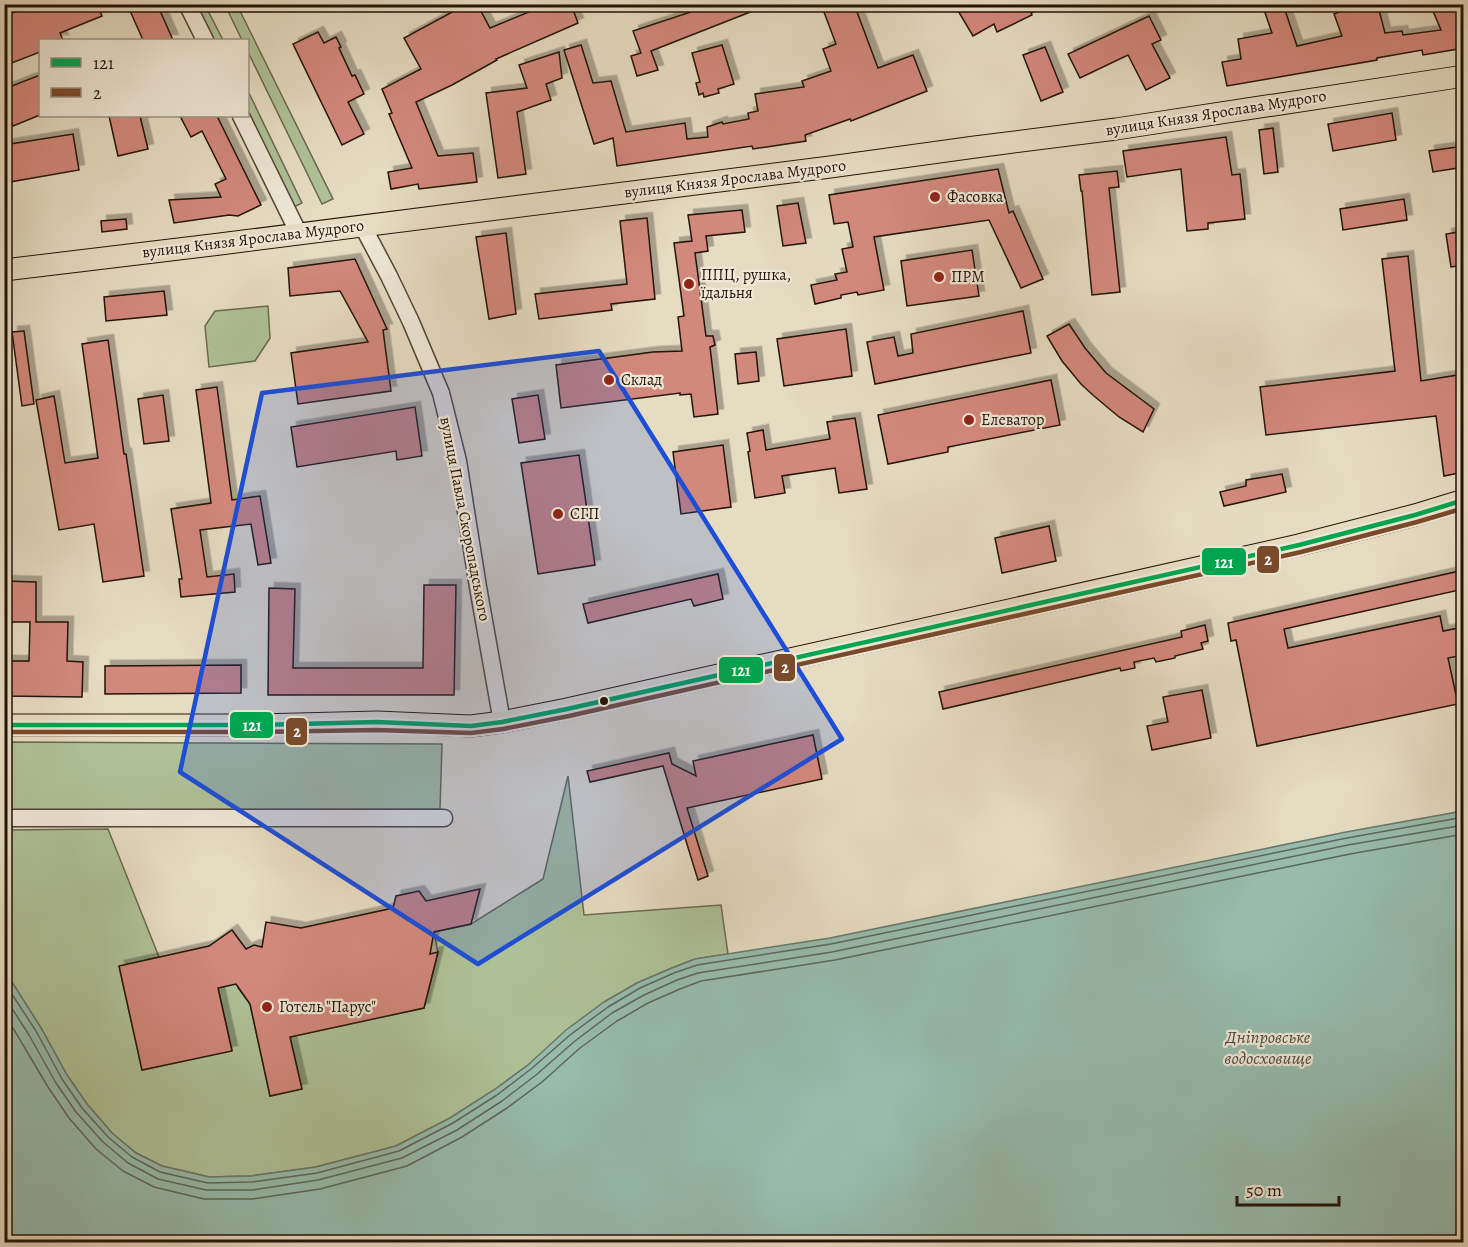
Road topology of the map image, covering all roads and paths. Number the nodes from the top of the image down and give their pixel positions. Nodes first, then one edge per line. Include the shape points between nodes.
1 (187, 4) edge
2 (204, 39) edge
3 (1464, 76) edge
4 (241, 117) edge
5 (362, 225) junction
6 (299, 234) junction
7 (4, 270) edge
8 (1464, 500) edge
9 (1415, 515) junction
10 (1464, 515) edge
11 (502, 722) junction
12 (4, 725) edge
13 (4, 818) edge
14 (444, 818) dead end

1 - 2 street
3 - 5 main road, вулиця Князя Ярослава Мудрого via 1116,129
4 - 6 street
5 - 6 main road, вулиця Князя Ярослава Мудрого
5 - 11 street, вулиця Павла Скоропадського via 390,276 441,393 458,461
6 - 7 main road, вулиця Князя Ярослава Мудрого
8 - 9 main road
9 - 10 main road
9 - 11 main road via 1299,545
11 - 12 main road via 471,726 377,722
13 - 14 street

